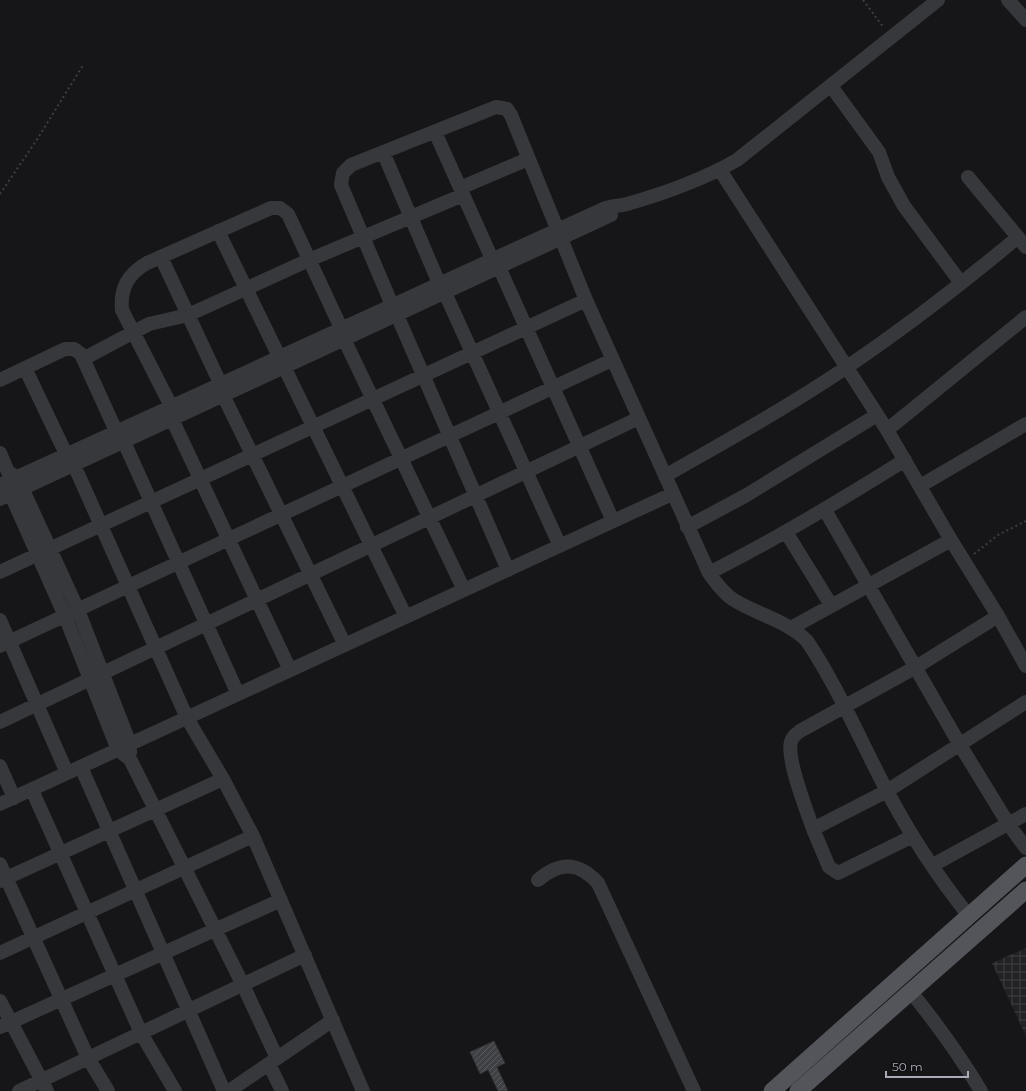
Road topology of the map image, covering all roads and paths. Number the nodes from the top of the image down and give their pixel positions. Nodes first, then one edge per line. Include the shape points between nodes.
1 (863, 0) edge
2 (938, 0) edge
3 (1008, 0) edge
4 (1026, 20) edge
5 (891, 37) junction
6 (83, 65) dead end
7 (831, 86) junction
8 (435, 132) junction
9 (383, 152) junction
10 (528, 159) junction
11 (720, 170) junction
12 (968, 177) dead end
13 (462, 191) junction
14 (0, 194) edge
15 (411, 217) junction
16 (218, 232) junction
17 (558, 234) junction
18 (363, 238) junction
19 (1022, 242) edge
20 (161, 257) junction
21 (309, 260) junction
22 (495, 263) junction
23 (961, 283) junction
24 (442, 288) junction
25 (245, 289) junction
26 (586, 300) junction
27 (394, 310) junction
28 (188, 315) junction
29 (1026, 317) edge
30 (526, 328) junction
31 (133, 333) junction
32 (342, 334) junction
33 (472, 353) junction
34 (83, 359) junction
35 (612, 360) junction
36 (280, 362) junction
37 (846, 367) junction
38 (25, 368) junction
39 (424, 375) junction
40 (0, 380) edge
41 (553, 388) junction
42 (222, 390) junction
43 (372, 399) junction
44 (499, 412) junction
45 (172, 413) junction
46 (877, 415) junction
47 (639, 418) junction
48 (1026, 424) edge
49 (312, 427) junction
50 (887, 430) junction
51 (120, 436) junction
52 (450, 436) junction
53 (580, 447) junction
54 (0, 453) edge
55 (252, 455) junction
56 (401, 458) junction
57 (70, 459) junction
58 (905, 460) junction
59 (526, 472) junction
60 (665, 476) junction
61 (200, 479) junction
62 (9, 486) edge
63 (342, 486) junction
64 (920, 486) junction
65 (672, 494) junction
66 (476, 496) junction
67 (151, 502) junction
68 (825, 510) junction
69 (281, 514) junction
70 (429, 518) junction
71 (613, 521) junction
72 (1026, 521) edge
73 (102, 525) junction
74 (687, 527) junction
75 (786, 532) junction
76 (228, 539) junction
77 (951, 540) junction
78 (371, 546) junction
79 (560, 546) junction
80 (45, 552) junction
81 (965, 561) junction
82 (178, 562) junction
83 (508, 570) junction
84 (0, 572) edge
85 (709, 573) junction
86 (311, 574) junction
87 (870, 585) junction
88 (128, 586) junction
89 (464, 590) junction
90 (257, 600) junction
91 (831, 605) junction
92 (78, 610) junction
93 (65, 616) junction
94 (998, 616) junction
95 (406, 617) junction
96 (0, 620) edge
97 (206, 624) junction
98 (791, 628) junction
99 (5, 644) edge
100 (345, 645) junction
101 (156, 648) junction
102 (1026, 666) edge
103 (916, 667) junction
104 (290, 670) junction
105 (104, 673) junction
106 (91, 679) junction
107 (238, 694) junction
108 (1026, 702) edge
109 (37, 705) junction
110 (843, 706) junction
111 (187, 718) junction
112 (0, 722) edge
113 (960, 745) junction
114 (124, 747) junction
115 (0, 766) edge
116 (81, 767) junction
117 (67, 773) junction
118 (223, 779) junction
119 (32, 790) junction
120 (887, 791) junction
121 (14, 798) junction
122 (0, 804) edge
123 (156, 810) junction
124 (1026, 814) edge
125 (1009, 825) junction
126 (813, 829) junction
127 (109, 831) junction
128 (253, 836) junction
129 (913, 836) junction
130 (1026, 848) edge
131 (61, 853) junction
132 (0, 864) edge
133 (1026, 865) edge
134 (933, 866) junction
135 (184, 867) junction
136 (3, 880) edge
137 (538, 880) dead end
138 (135, 890) junction
139 (1026, 890) edge
140 (281, 900) junction
141 (985, 902) junction
142 (87, 912) junction
143 (998, 915) junction
144 (969, 916) junction
145 (216, 930) junction
146 (33, 937) junction
147 (0, 953) edge
148 (163, 953) junction
149 (305, 956) junction
150 (115, 975) junction
151 (243, 985) junction
152 (911, 992) junction
153 (61, 999) junction
154 (0, 1001) edge
155 (189, 1010) junction
156 (333, 1020) junction
157 (5, 1024) edge
158 (141, 1033) junction
159 (88, 1058) junction
160 (273, 1061) junction
161 (44, 1086) edge
162 (19, 1091) edge
163 (108, 1091) edge
164 (175, 1091) edge
165 (224, 1091) edge
166 (229, 1091) edge
167 (282, 1091) edge
168 (363, 1091) edge
169 (694, 1091) edge
170 (772, 1091) edge
171 (798, 1091) edge
172 (981, 1091) edge

1 - 5 path
2 - 5 street
3 - 4 street
5 - 7 street
6 - 14 path
7 - 11 street
7 - 23 street via 878,152 904,206
8 - 9 street
8 - 10 street via 496,107 504,108 511,115
8 - 13 street
9 - 15 street
9 - 18 street via 346,168 341,179 341,185
10 - 13 street
10 - 17 street
11 - 17 street via 695,182 625,205 606,218
11 - 37 street
12 - 19 street
13 - 15 street
13 - 22 street
15 - 18 street
15 - 24 street
16 - 20 street
16 - 21 street via 271,208 280,208 288,214
16 - 25 street
17 - 22 street
17 - 26 street
18 - 21 street
18 - 27 street
19 - 23 street
20 - 28 street
20 - 31 street via 137,269 123,287 122,310
21 - 25 street
21 - 32 street
22 - 24 street
22 - 30 street
23 - 37 street
24 - 27 street
24 - 33 street
25 - 28 street
25 - 36 street
26 - 30 street
26 - 35 street
27 - 32 street
27 - 39 street
28 - 31 street via 149,324
28 - 42 street
29 - 50 street
30 - 33 street
30 - 41 street
31 - 34 street
31 - 45 street
32 - 36 street
32 - 43 street
33 - 39 street
33 - 44 street
34 - 38 street via 78,351 69,348
34 - 51 street
35 - 41 street
35 - 47 street
36 - 42 street
36 - 49 street
37 - 46 street
37 - 60 street via 728,441
38 - 40 street
38 - 57 street
39 - 43 street
39 - 52 street
41 - 44 street
41 - 53 street
42 - 45 street
42 - 55 street
43 - 49 street
43 - 56 street
44 - 52 street
44 - 59 street
45 - 51 street
45 - 61 street
46 - 50 street
46 - 74 street via 745,496
47 - 53 street
47 - 60 street
48 - 64 street
49 - 55 street
49 - 63 street
50 - 58 street
51 - 57 street
51 - 67 street
52 - 56 street
52 - 66 street
53 - 59 street
53 - 71 street
54 - 62 street
55 - 61 street
55 - 69 street
56 - 63 street
56 - 70 street
57 - 62 street
57 - 73 street
58 - 64 street
58 - 68 street
59 - 66 street
59 - 79 street
60 - 65 street
61 - 67 street
61 - 76 street
62 - 80 street
63 - 69 street
63 - 78 street
64 - 77 street
65 - 71 street
65 - 74 street
66 - 70 street
66 - 83 street
67 - 73 street
67 - 82 street
68 - 75 street
68 - 87 street
69 - 76 street
69 - 86 street
70 - 78 street
70 - 89 street
71 - 79 street
72 - 81 path via 998,535
73 - 80 street
73 - 88 street
74 - 85 street
75 - 85 street
75 - 91 street
76 - 82 street
76 - 90 street
77 - 81 street
77 - 87 street
78 - 86 street
78 - 95 street
79 - 83 street
80 - 84 street
80 - 92 street
80 - 93 street
81 - 94 street
82 - 88 street
82 - 97 street
83 - 89 street
85 - 98 street via 717,585 734,600
86 - 90 street
86 - 100 street
87 - 91 street
87 - 103 street
88 - 92 street
88 - 101 street
89 - 95 street
90 - 97 street
90 - 104 street
91 - 98 street
92 - 93 street
92 - 105 street
93 - 99 street
93 - 106 street
94 - 102 street
94 - 103 street
95 - 100 street
96 - 99 street
97 - 101 street
97 - 107 street
98 - 110 street via 807,641
99 - 109 street
100 - 104 street
101 - 105 street
101 - 111 street
103 - 110 street
103 - 113 street
104 - 107 street
105 - 106 street
105 - 114 street
106 - 109 street
106 - 114 street
107 - 111 street
108 - 113 street
109 - 112 street
109 - 117 street
110 - 120 street
110 - 126 street via 800,731 790,743 791,757
111 - 114 street
111 - 118 street
113 - 120 street
113 - 125 street
114 - 116 street
114 - 123 street
115 - 121 street
116 - 117 street
116 - 127 street
117 - 119 street
118 - 123 street
118 - 128 street
119 - 121 street
119 - 131 street
120 - 126 street
120 - 129 street
121 - 122 street
123 - 127 street
123 - 135 street
124 - 125 street
125 - 130 street
125 - 134 street
126 - 129 street via 829,867 838,873
127 - 131 street
127 - 138 street
128 - 135 street
128 - 140 street
129 - 134 street
131 - 136 street
131 - 142 street
132 - 136 street
133 - 141 main road
134 - 144 street
135 - 138 street
135 - 145 street
136 - 146 street
137 - 169 street via 552,870 569,866 581,869 598,883
138 - 142 street
138 - 148 street
139 - 143 main road
140 - 145 street
140 - 149 street
141 - 143 main road
141 - 144 main road
142 - 146 street
142 - 150 street
143 - 152 main road
144 - 170 main road
145 - 148 street
145 - 151 street
146 - 147 street
146 - 153 street
148 - 150 street
148 - 155 street
149 - 151 street
149 - 156 street
150 - 153 street
150 - 158 street
151 - 155 street
151 - 160 street
152 - 171 main road
152 - 172 street via 940,1027
153 - 157 street
153 - 159 street
154 - 157 street
155 - 158 street
155 - 165 street
156 - 160 street
156 - 168 street
157 - 161 street
158 - 159 street
158 - 164 street
159 - 161 street
159 - 163 street
160 - 166 street
160 - 167 street
161 - 162 street

